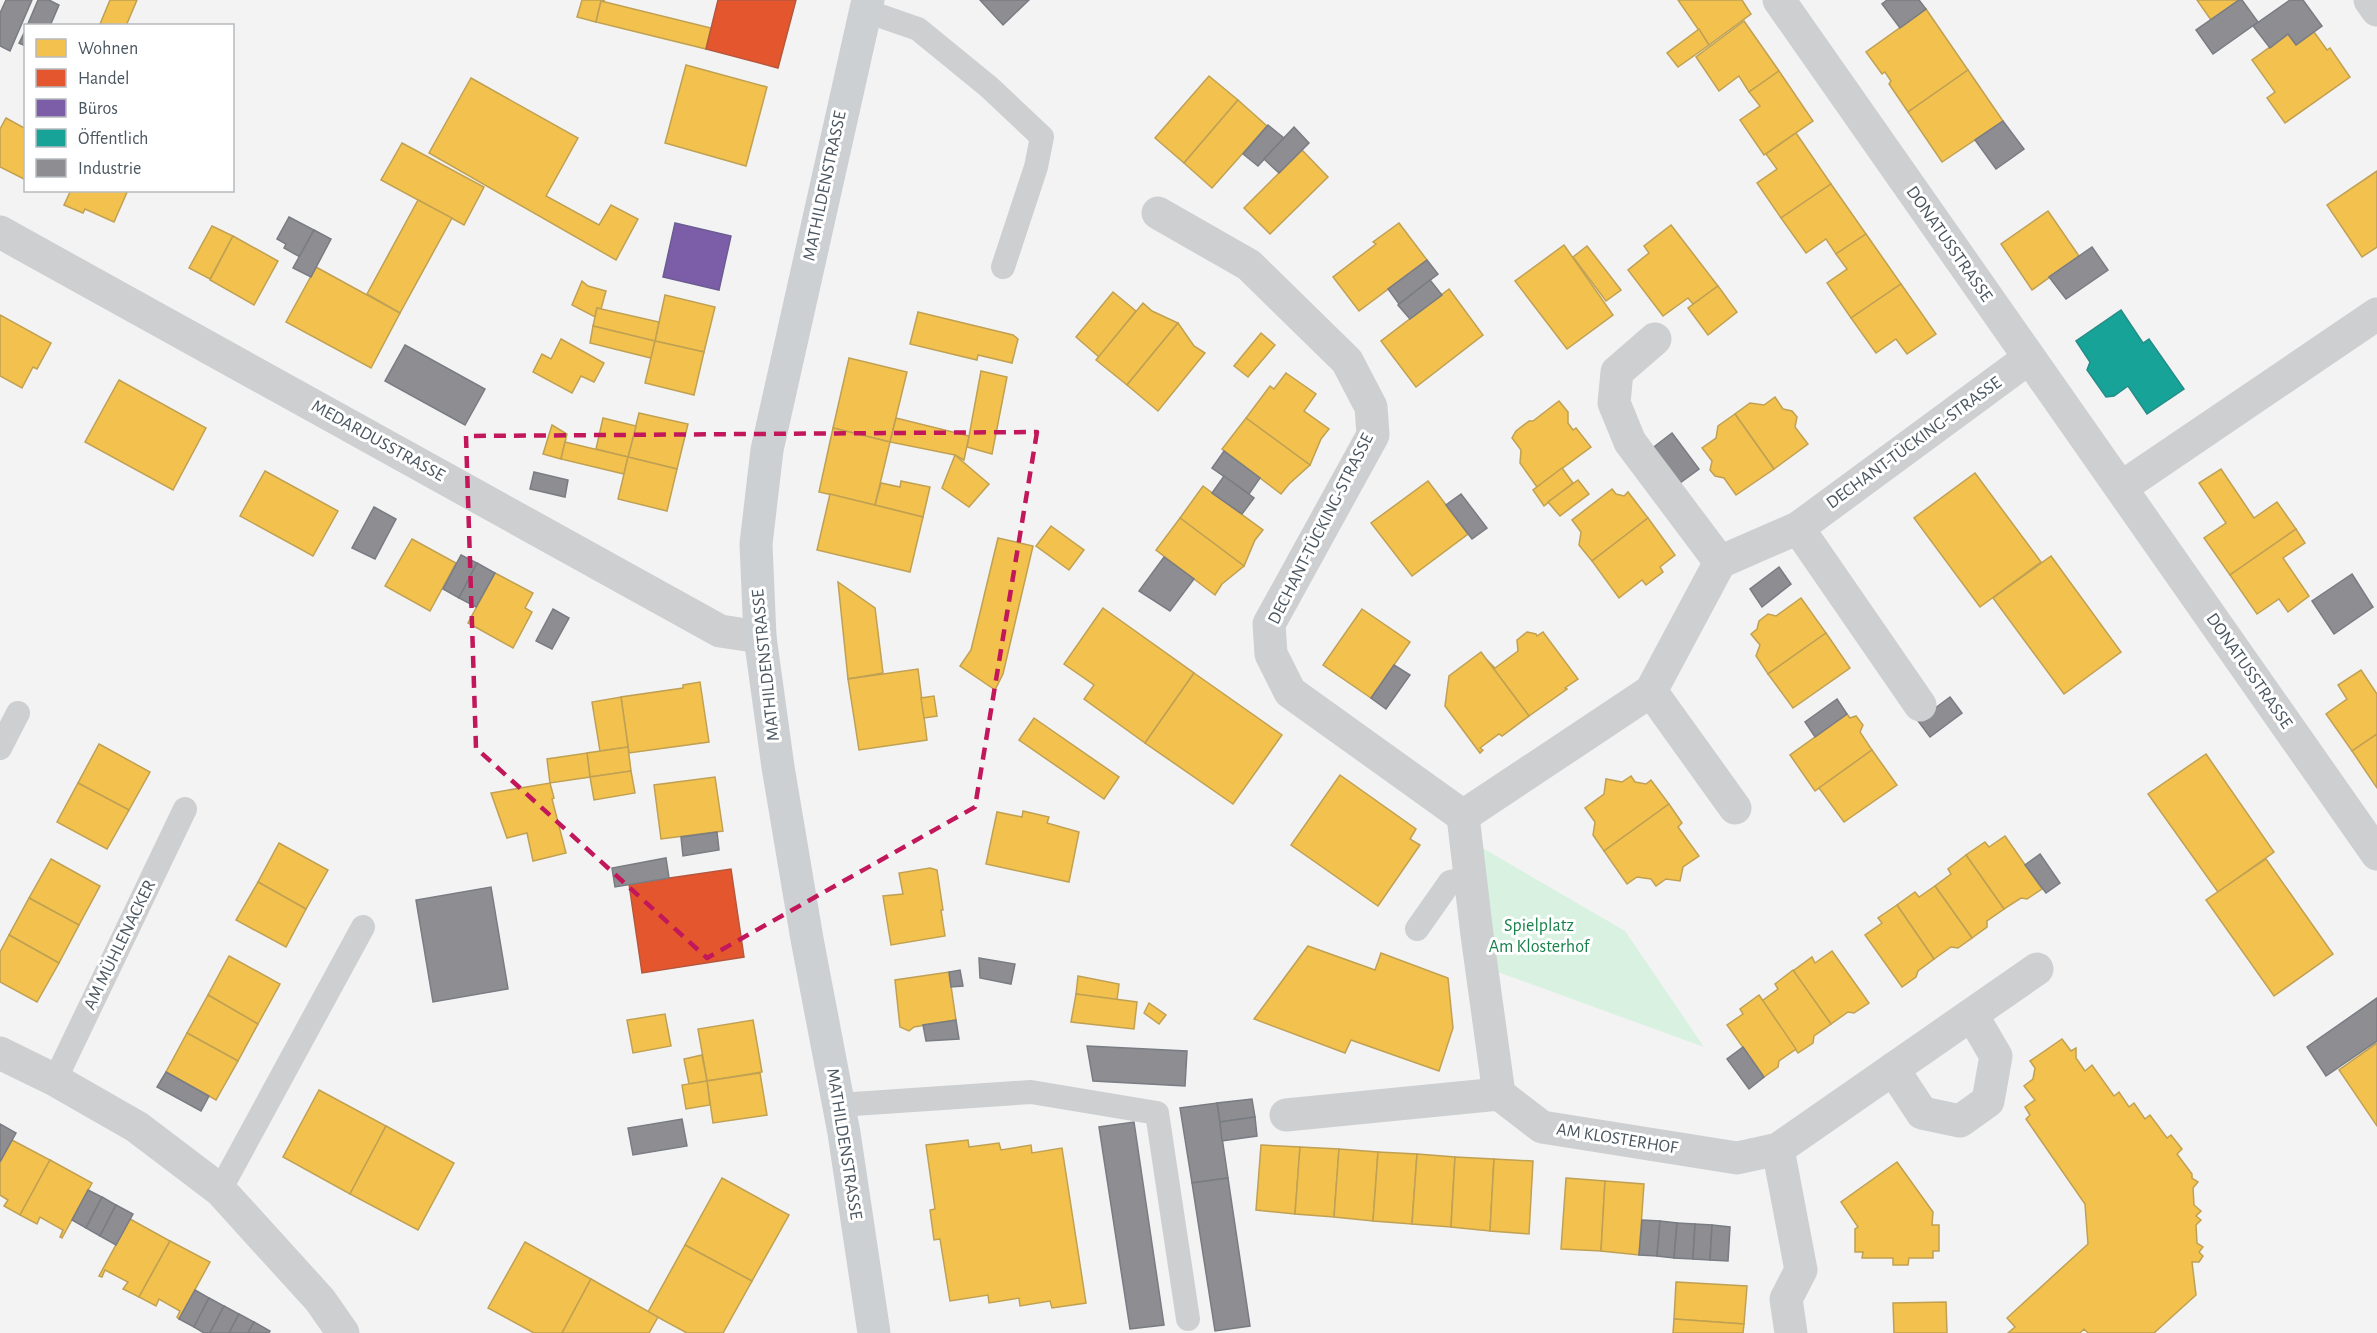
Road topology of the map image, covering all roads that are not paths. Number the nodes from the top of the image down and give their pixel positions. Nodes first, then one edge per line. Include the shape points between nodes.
1 (1779, 0) edge
2 (2370, 0) edge
3 (867, 6) edge
4 (2377, 10) edge
5 (1158, 213) dead end
6 (0, 232) edge
7 (1004, 267) dead end
8 (2377, 314) edge
9 (1655, 339) dead end
10 (2029, 358) junction
11 (2122, 488) junction
12 (1798, 528) junction
13 (1720, 562) junction
14 (760, 637) junction
15 (1651, 691) junction
16 (1920, 705) dead end
17 (18, 713) dead end
18 (0, 748) edge
19 (1735, 808) dead end
20 (184, 809) dead end
21 (1463, 816) junction
22 (2377, 854) edge
23 (1470, 878) junction
24 (363, 927) dead end
25 (1417, 930) dead end
26 (2037, 969) dead end
27 (1972, 1015) junction
28 (0, 1053) edge
29 (1893, 1069) junction
30 (55, 1080) junction
31 (1499, 1094) junction
32 (839, 1105) junction
33 (1286, 1115) dead end
34 (1778, 1149) junction
35 (220, 1190) junction
36 (1188, 1319) dead end
37 (343, 1333) edge
38 (874, 1333) edge
39 (1791, 1333) edge

1 - 10 street, DONATUSSTRASSE
2 - 4 street
3 - 7 lane via 918,29 1042,137
3 - 14 street, MATHILDENSTRASSE via 767,450 756,544
5 - 21 street, DECHANT-TÜCKING-STRASSE via 1249,265 1347,361 1371,406 1373,435 1269,624 1271,654 1290,692
6 - 14 street, MEDARDUSSTRASSE via 720,630
8 - 11 street
9 - 13 street via 1617,372 1614,403 1630,442
10 - 11 street, DONATUSSTRASSE
10 - 12 street, DECHANT-TÜCKING-STRASSE
11 - 22 street, DONATUSSTRASSE
12 - 13 street, DECHANT-TÜCKING-STRASSE
12 - 16 street
13 - 15 street
14 - 32 street, MATHILDENSTRASSE via 803,916
15 - 19 street
15 - 21 street
17 - 18 lane
20 - 30 lane, AM MÜHLENACKER
21 - 23 street
23 - 25 lane via 1450,882
23 - 31 street
24 - 35 lane
26 - 27 street, AM KLOSTERHOF
27 - 29 street, AM KLOSTERHOF
27 - 29 street via 1996,1056 1988,1101 1960,1121 1923,1113
28 - 30 street
29 - 34 street, AM KLOSTERHOF
30 - 35 street via 137,1127
31 - 33 street
31 - 34 street, AM KLOSTERHOF via 1542,1127 1737,1158
32 - 36 lane via 1031,1092 1156,1113
32 - 38 street, MATHILDENSTRASSE
34 - 39 street via 1801,1270 1786,1299
35 - 37 street via 320,1300

